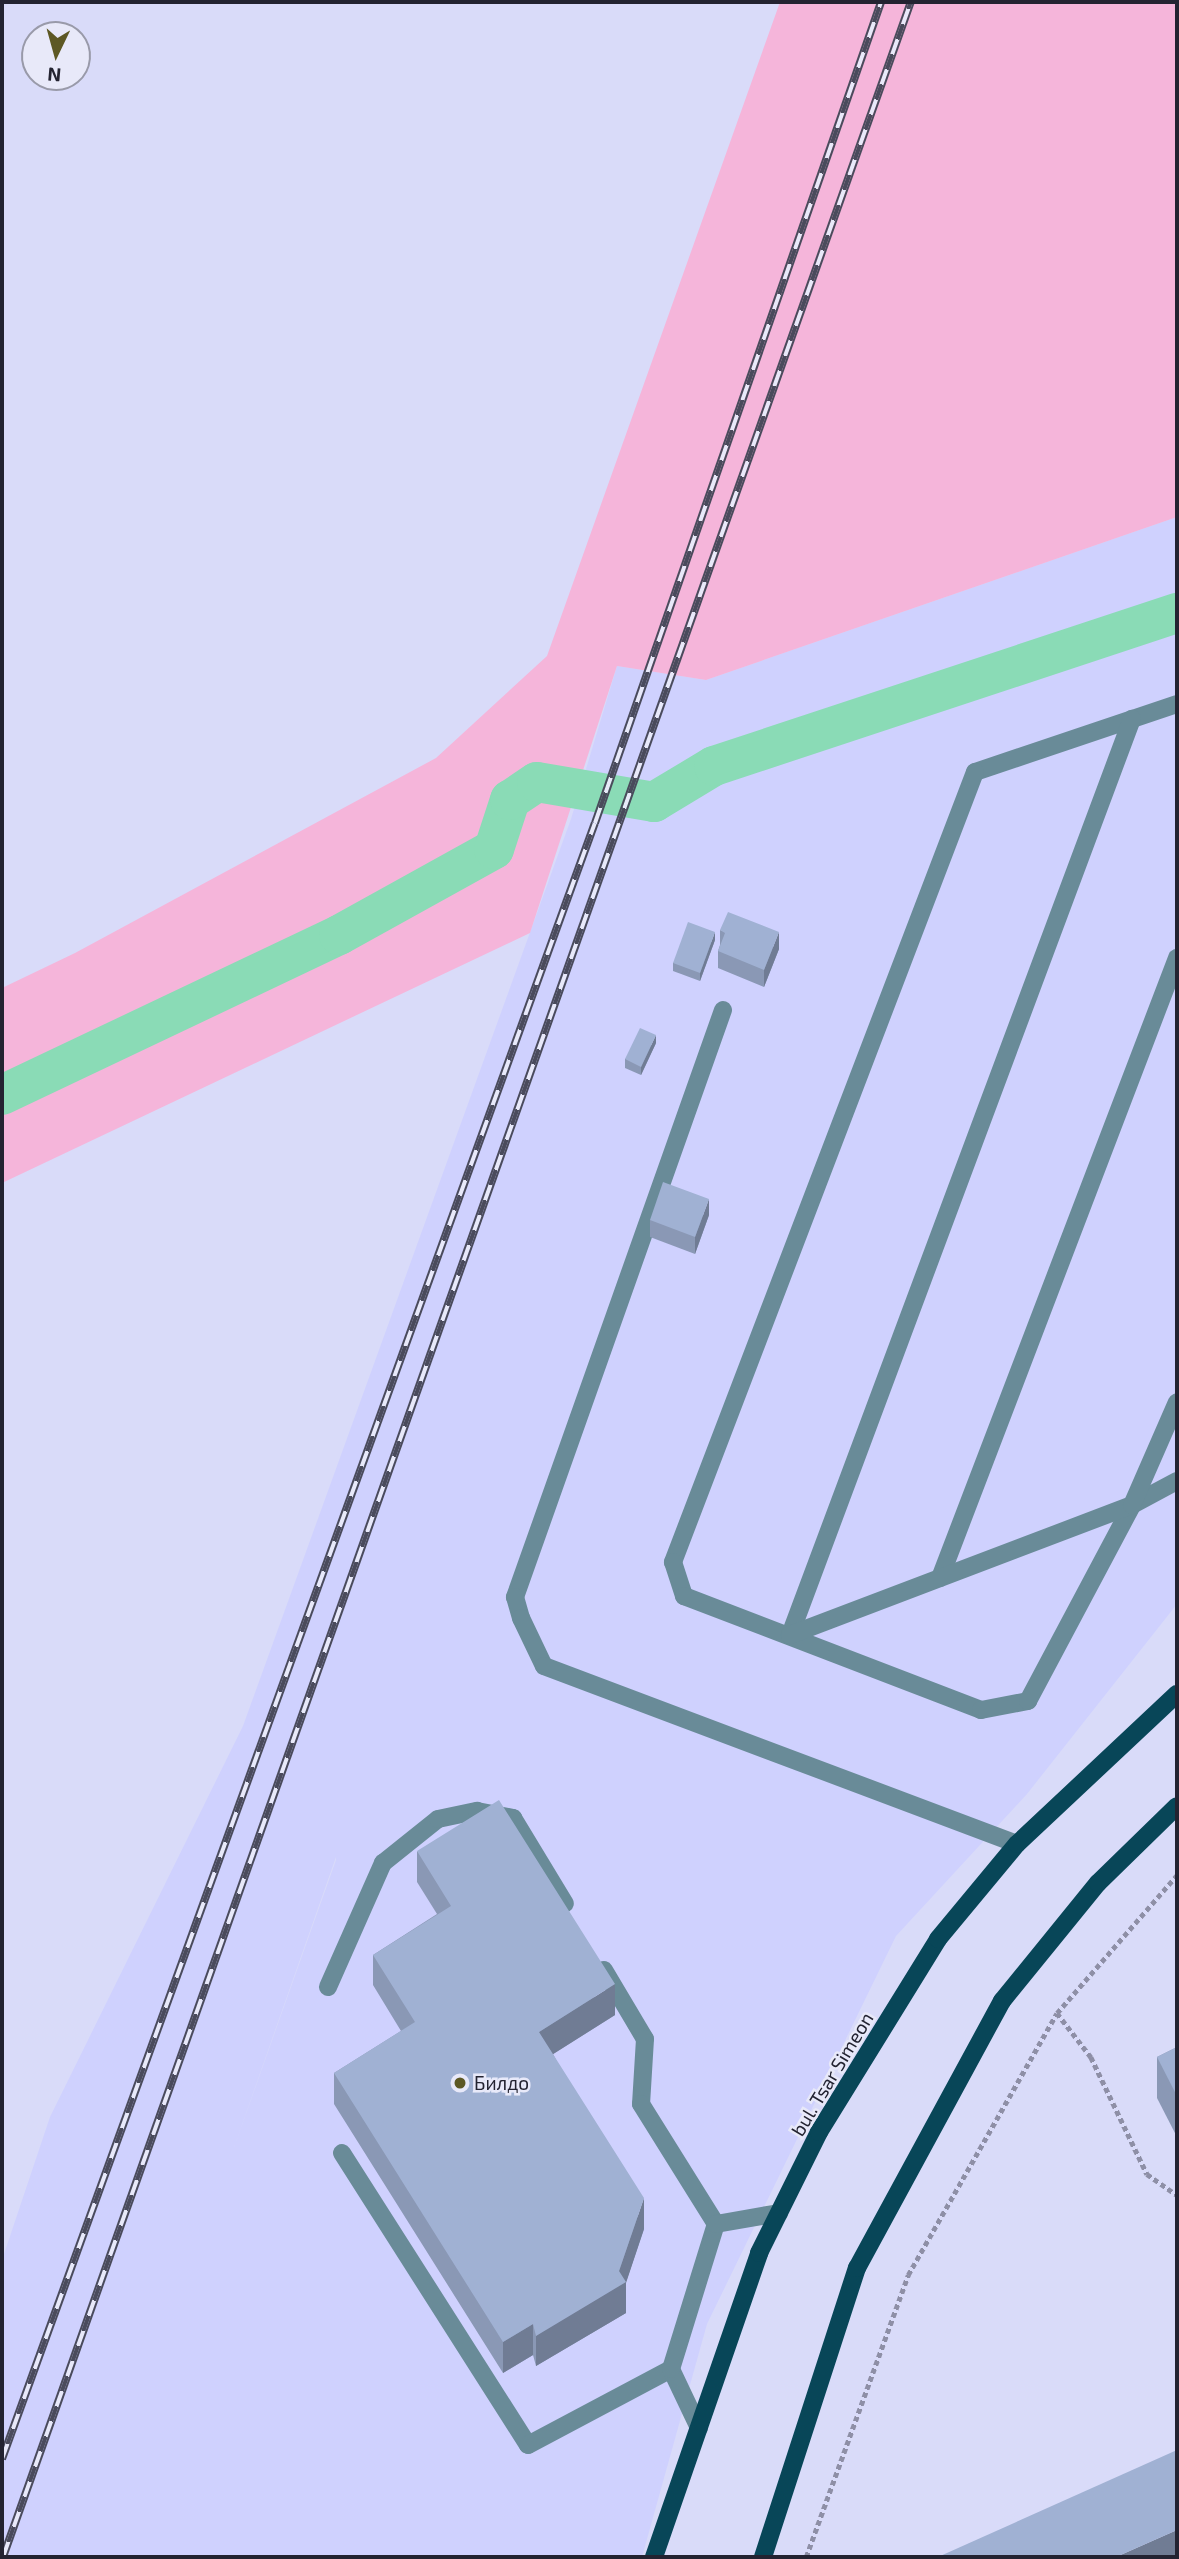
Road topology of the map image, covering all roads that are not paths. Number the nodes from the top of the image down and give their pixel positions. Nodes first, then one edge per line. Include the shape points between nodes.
1 (1177, 704) edge
2 (1132, 719) junction
3 (1177, 958) edge
4 (723, 1010) dead end
5 (1177, 1402) edge
6 (1177, 1481) edge
7 (1132, 1505) junction
8 (940, 1578) junction
9 (790, 1635) junction
10 (1177, 1695) edge
11 (1177, 1806) edge
12 (1017, 1844) junction
13 (576, 1923) edge
14 (597, 1958) edge
15 (328, 1987) dead end
16 (342, 2153) dead end
17 (779, 2213) junction
18 (716, 2224) junction
19 (671, 2369) junction
20 (699, 2428) junction
21 (654, 2557) edge
22 (763, 2557) edge

1 - 2 lane
2 - 9 lane
2 - 9 lane via 975,772 673,1562 684,1596
3 - 8 lane
4 - 12 lane via 514,1597 521,1618 544,1666
5 - 7 lane
6 - 7 lane
7 - 8 lane
7 - 9 lane via 1028,1701 981,1710
8 - 9 lane
10 - 12 main road, bul. Tsar Simeon
11 - 22 main road via 1098,1883 1002,2001 857,2268
12 - 17 main road, bul. Tsar Simeon via 937,1939 819,2132
13 - 15 lane via 513,1818 477,1811 438,1819 383,1863
14 - 18 lane via 645,2039 641,2104
16 - 19 lane via 528,2445
17 - 18 lane
17 - 20 main road, bul. Tsar Simeon via 759,2253
18 - 19 lane
19 - 20 lane
20 - 21 main road, bul. Tsar Simeon

